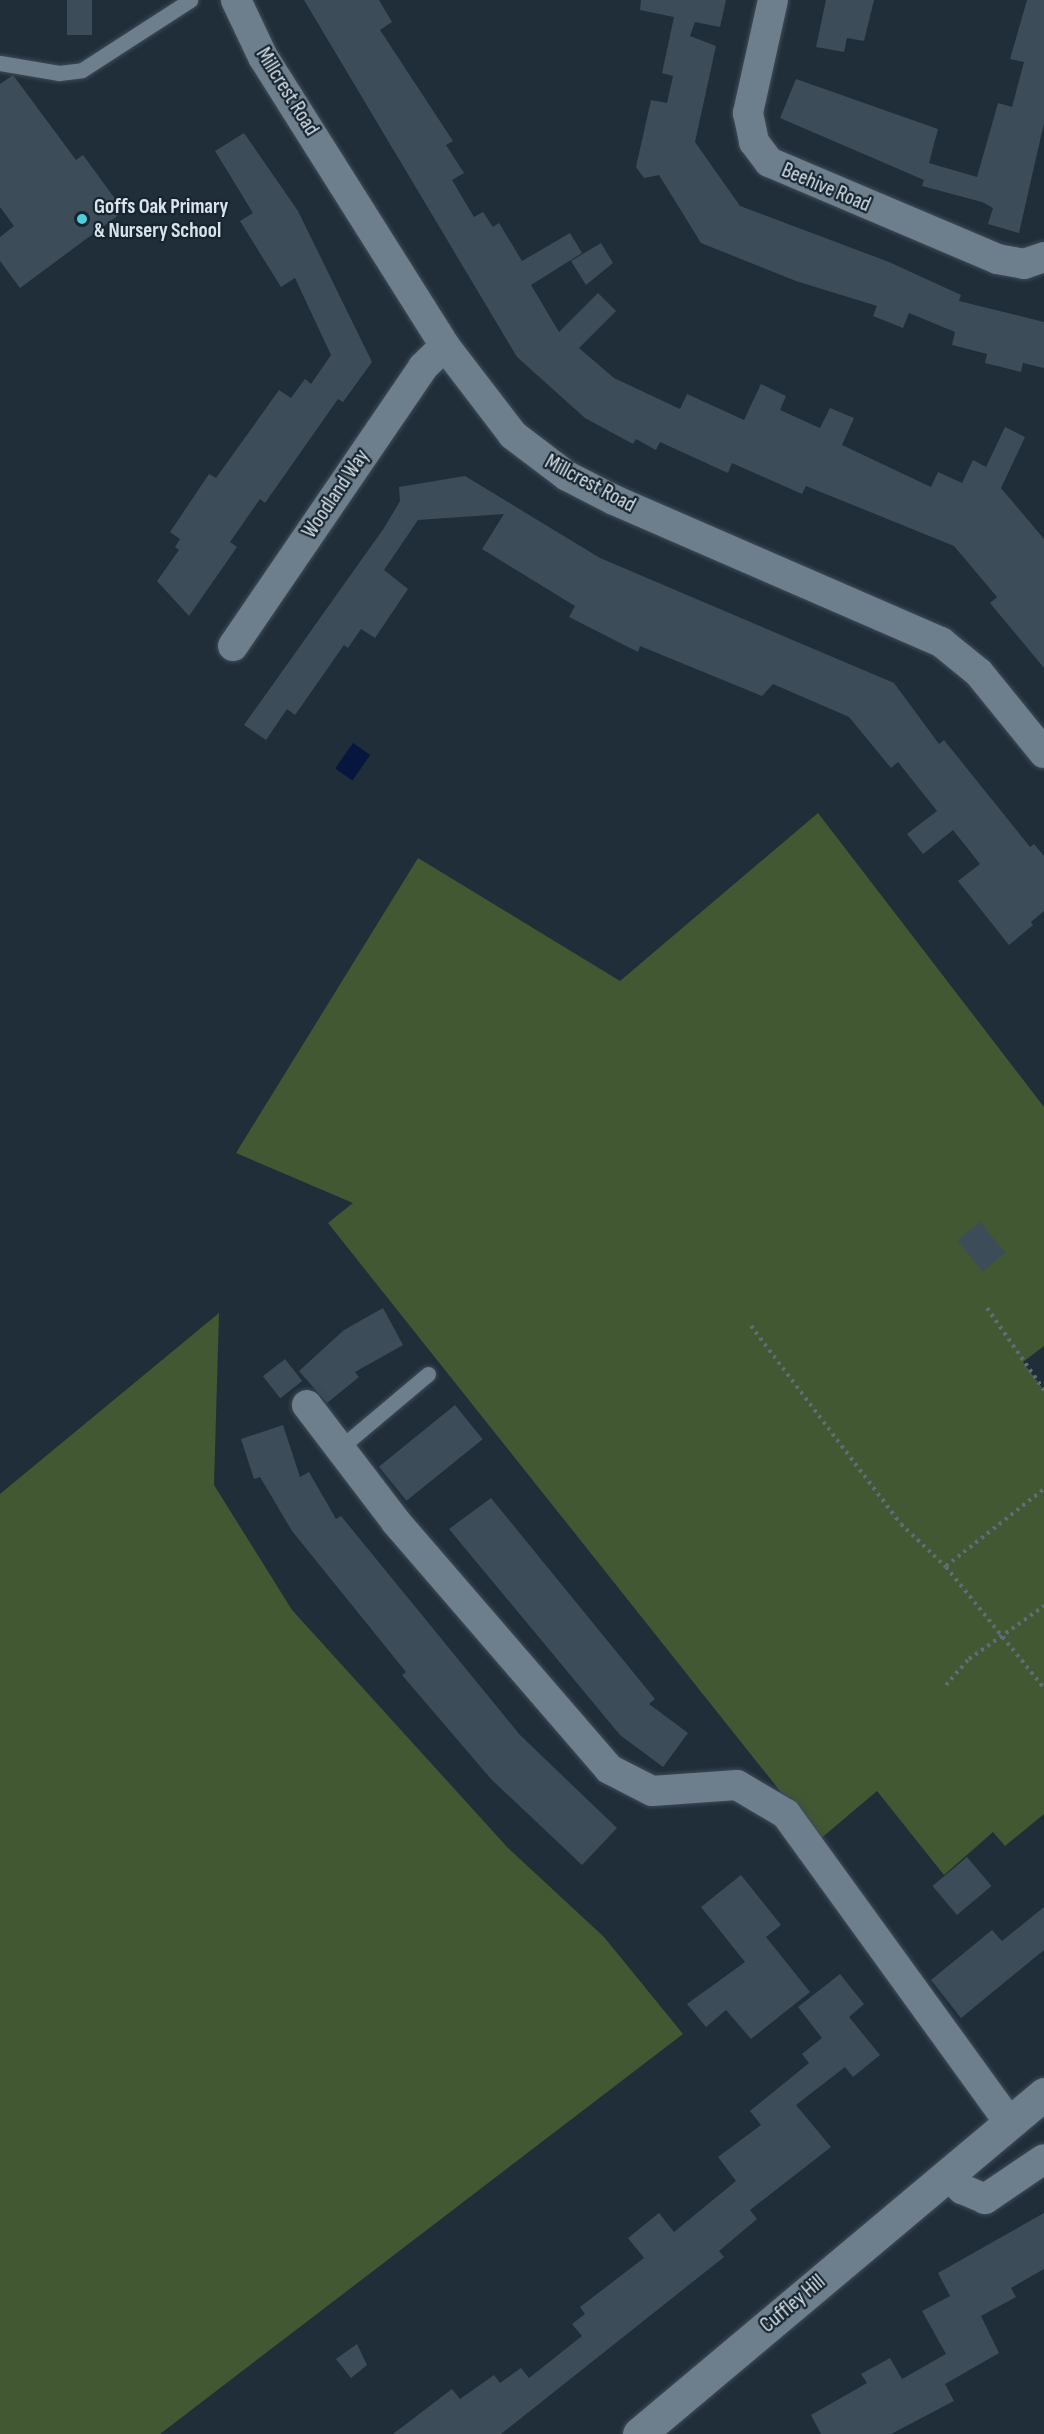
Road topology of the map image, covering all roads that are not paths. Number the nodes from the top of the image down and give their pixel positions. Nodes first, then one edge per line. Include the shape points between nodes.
1 (190, 0) edge
2 (236, 0) edge
3 (772, 0) edge
4 (0, 63) edge
5 (1044, 257) edge
6 (445, 346) junction
7 (233, 646) dead end
8 (1044, 753) edge
9 (428, 1374) dead end
10 (307, 1405) dead end
11 (340, 1448) junction
12 (1044, 2094) edge
13 (1010, 2123) junction
14 (1044, 2159) edge
15 (948, 2174) junction
16 (639, 2434) edge

1 - 4 lane via 82,70 59,73
2 - 6 street, Millcrest Road via 263,57
3 - 5 street, Beehive Road via 748,113 754,142 769,162 1010,263
6 - 7 street, Woodland Way via 423,367
6 - 8 street, Millcrest Road via 513,435 544,461 614,500 941,642 979,673
9 - 11 lane
10 - 11 street
11 - 13 street via 441,1576 609,1769 652,1791 737,1785 786,1814
12 - 13 main road, Cuffley Hill
13 - 15 main road, Cuffley Hill
14 - 15 street via 985,2199 973,2197
15 - 16 main road, Cuffley Hill

